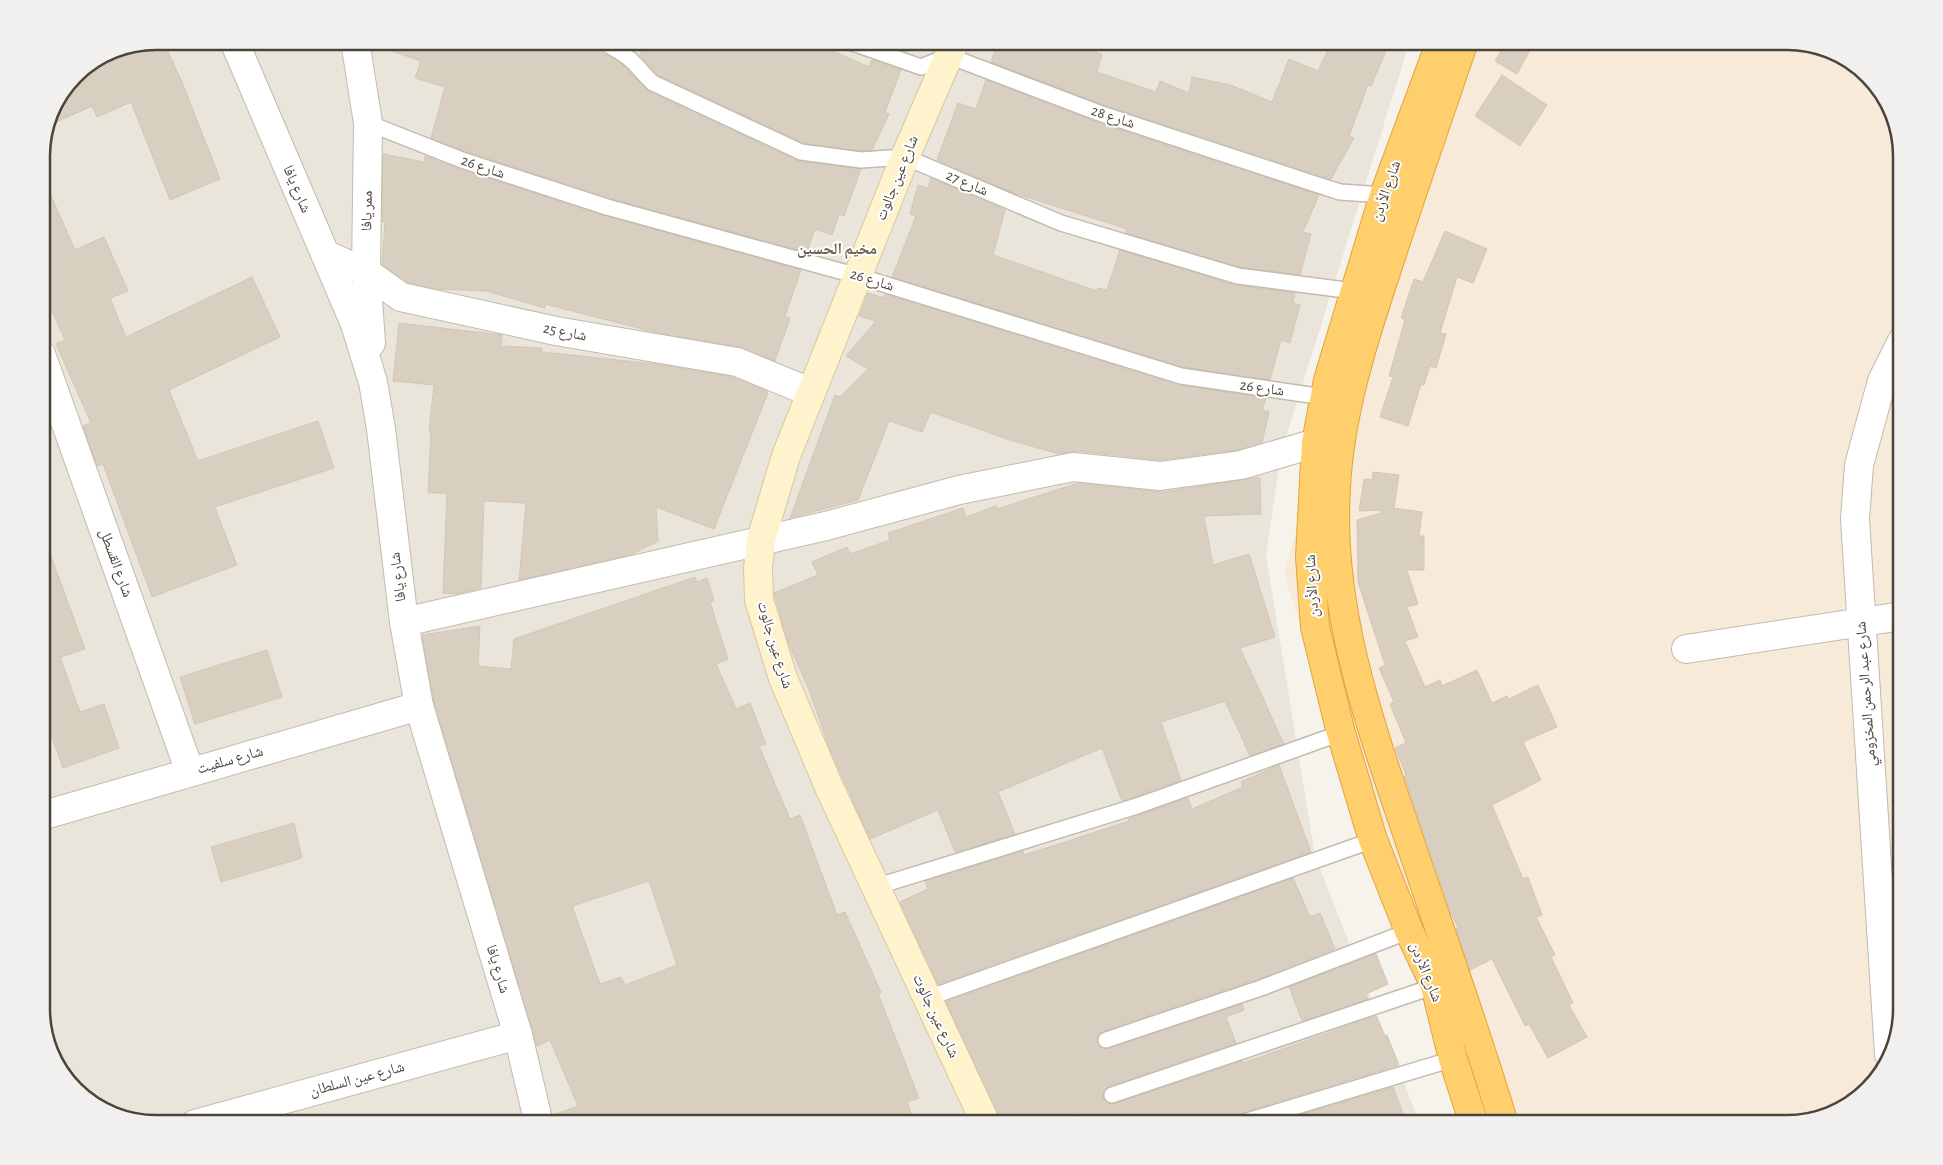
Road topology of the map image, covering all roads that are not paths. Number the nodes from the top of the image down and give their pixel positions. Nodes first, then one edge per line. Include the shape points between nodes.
1 (238, 50) edge
2 (356, 50) edge
3 (616, 50) edge
4 (873, 50) edge
5 (950, 50) edge
6 (952, 50) edge
7 (954, 50) edge
8 (1438, 50) edge
9 (1461, 50) edge
10 (368, 123) junction
11 (905, 157) junction
12 (1384, 195) junction
13 (326, 255) junction
14 (366, 272) junction
15 (858, 276) junction
16 (1353, 291) junction
17 (1893, 359) edge
18 (50, 377) edge
19 (373, 382) junction
20 (810, 392) junction
21 (1324, 397) junction
22 (1316, 443) junction
23 (761, 540) junction
24 (1893, 617) edge
25 (404, 622) junction
26 (1862, 622) junction
27 (1686, 649) dead end
28 (419, 706) junction
29 (1341, 733) junction
30 (190, 772) junction
31 (50, 814) edge
32 (1373, 840) junction
33 (875, 887) junction
34 (1409, 931) junction
35 (1435, 986) junction
36 (928, 998) junction
37 (518, 1035) junction
38 (1889, 1036) edge
39 (1106, 1040) dead end
40 (1453, 1059) junction
41 (1112, 1095) dead end
42 (274, 1113) edge
43 (260, 1115) edge
44 (537, 1115) edge
45 (982, 1115) edge
46 (1267, 1115) edge
47 (1471, 1115) edge
48 (1501, 1115) edge

1 - 13 street, شارع يافا
2 - 10 street, ممر يافا
3 - 11 lane, شارع 27 via 653,83 801,152 861,160
4 - 5 lane via 922,67
6 - 11 street, شارع عين جالوت
7 - 12 lane, شارع 28 via 1099,113 1340,192
8 - 12 highway, شارع الأردن
9 - 48 highway, شارع الأردن via 1399,230 1353,383 1341,440 1335,543 1339,590 1369,722
10 - 14 street, ممر يافا
10 - 15 lane, شارع 26 via 462,160 608,207
11 - 15 street, شارع عين جالوت
11 - 16 lane, شارع 27 via 1061,223 1238,276
12 - 16 highway, شارع الأردن
13 - 14 street, شارع 25
13 - 19 street, شارع يافا via 355,324
14 - 19 street, ممر يافا
14 - 20 street, شارع 25 via 401,298 556,331 737,362
15 - 20 street, شارع عين جالوت
15 - 21 lane, شارع 26 via 1181,376
16 - 21 highway, شارع الأردن
17 - 26 street, شارع عبد الرحمن المخزومي via 1882,381 1859,465 1855,519
18 - 30 street, شارع القسطل
19 - 25 street, شارع يافا
20 - 23 street, شارع عين جالوت via 776,485
21 - 22 highway, شارع الأردن
22 - 23 street via 1240,465 1160,476 1073,467 959,490
22 - 29 highway, شارع الأردن via 1311,584 1315,626
23 - 25 street
23 - 33 street, شارع عين جالوت via 758,568 760,600 783,678
24 - 26 street
25 - 28 street, شارع يافا
26 - 27 street
26 - 38 street, شارع عبد الرحمن المخزومي
28 - 30 street, شارع سلفيت
28 - 37 street, شارع يافا
29 - 32 highway, شارع الأردن
29 - 33 lane via 1137,806
30 - 31 street, شارع سلفيت
32 - 34 highway, شارع الأردن
32 - 36 lane
33 - 36 street, شارع عين جالوت
34 - 35 highway, شارع الأردن
34 - 39 lane via 1261,988
35 - 40 highway, شارع الأردن
35 - 41 lane
36 - 45 street, شارع عين جالوت
37 - 42 street, شارع عين السلطان
37 - 44 street, شارع يافا
40 - 46 lane
40 - 47 highway, شارع الأردن
42 - 43 street, شارع عين السلطان

